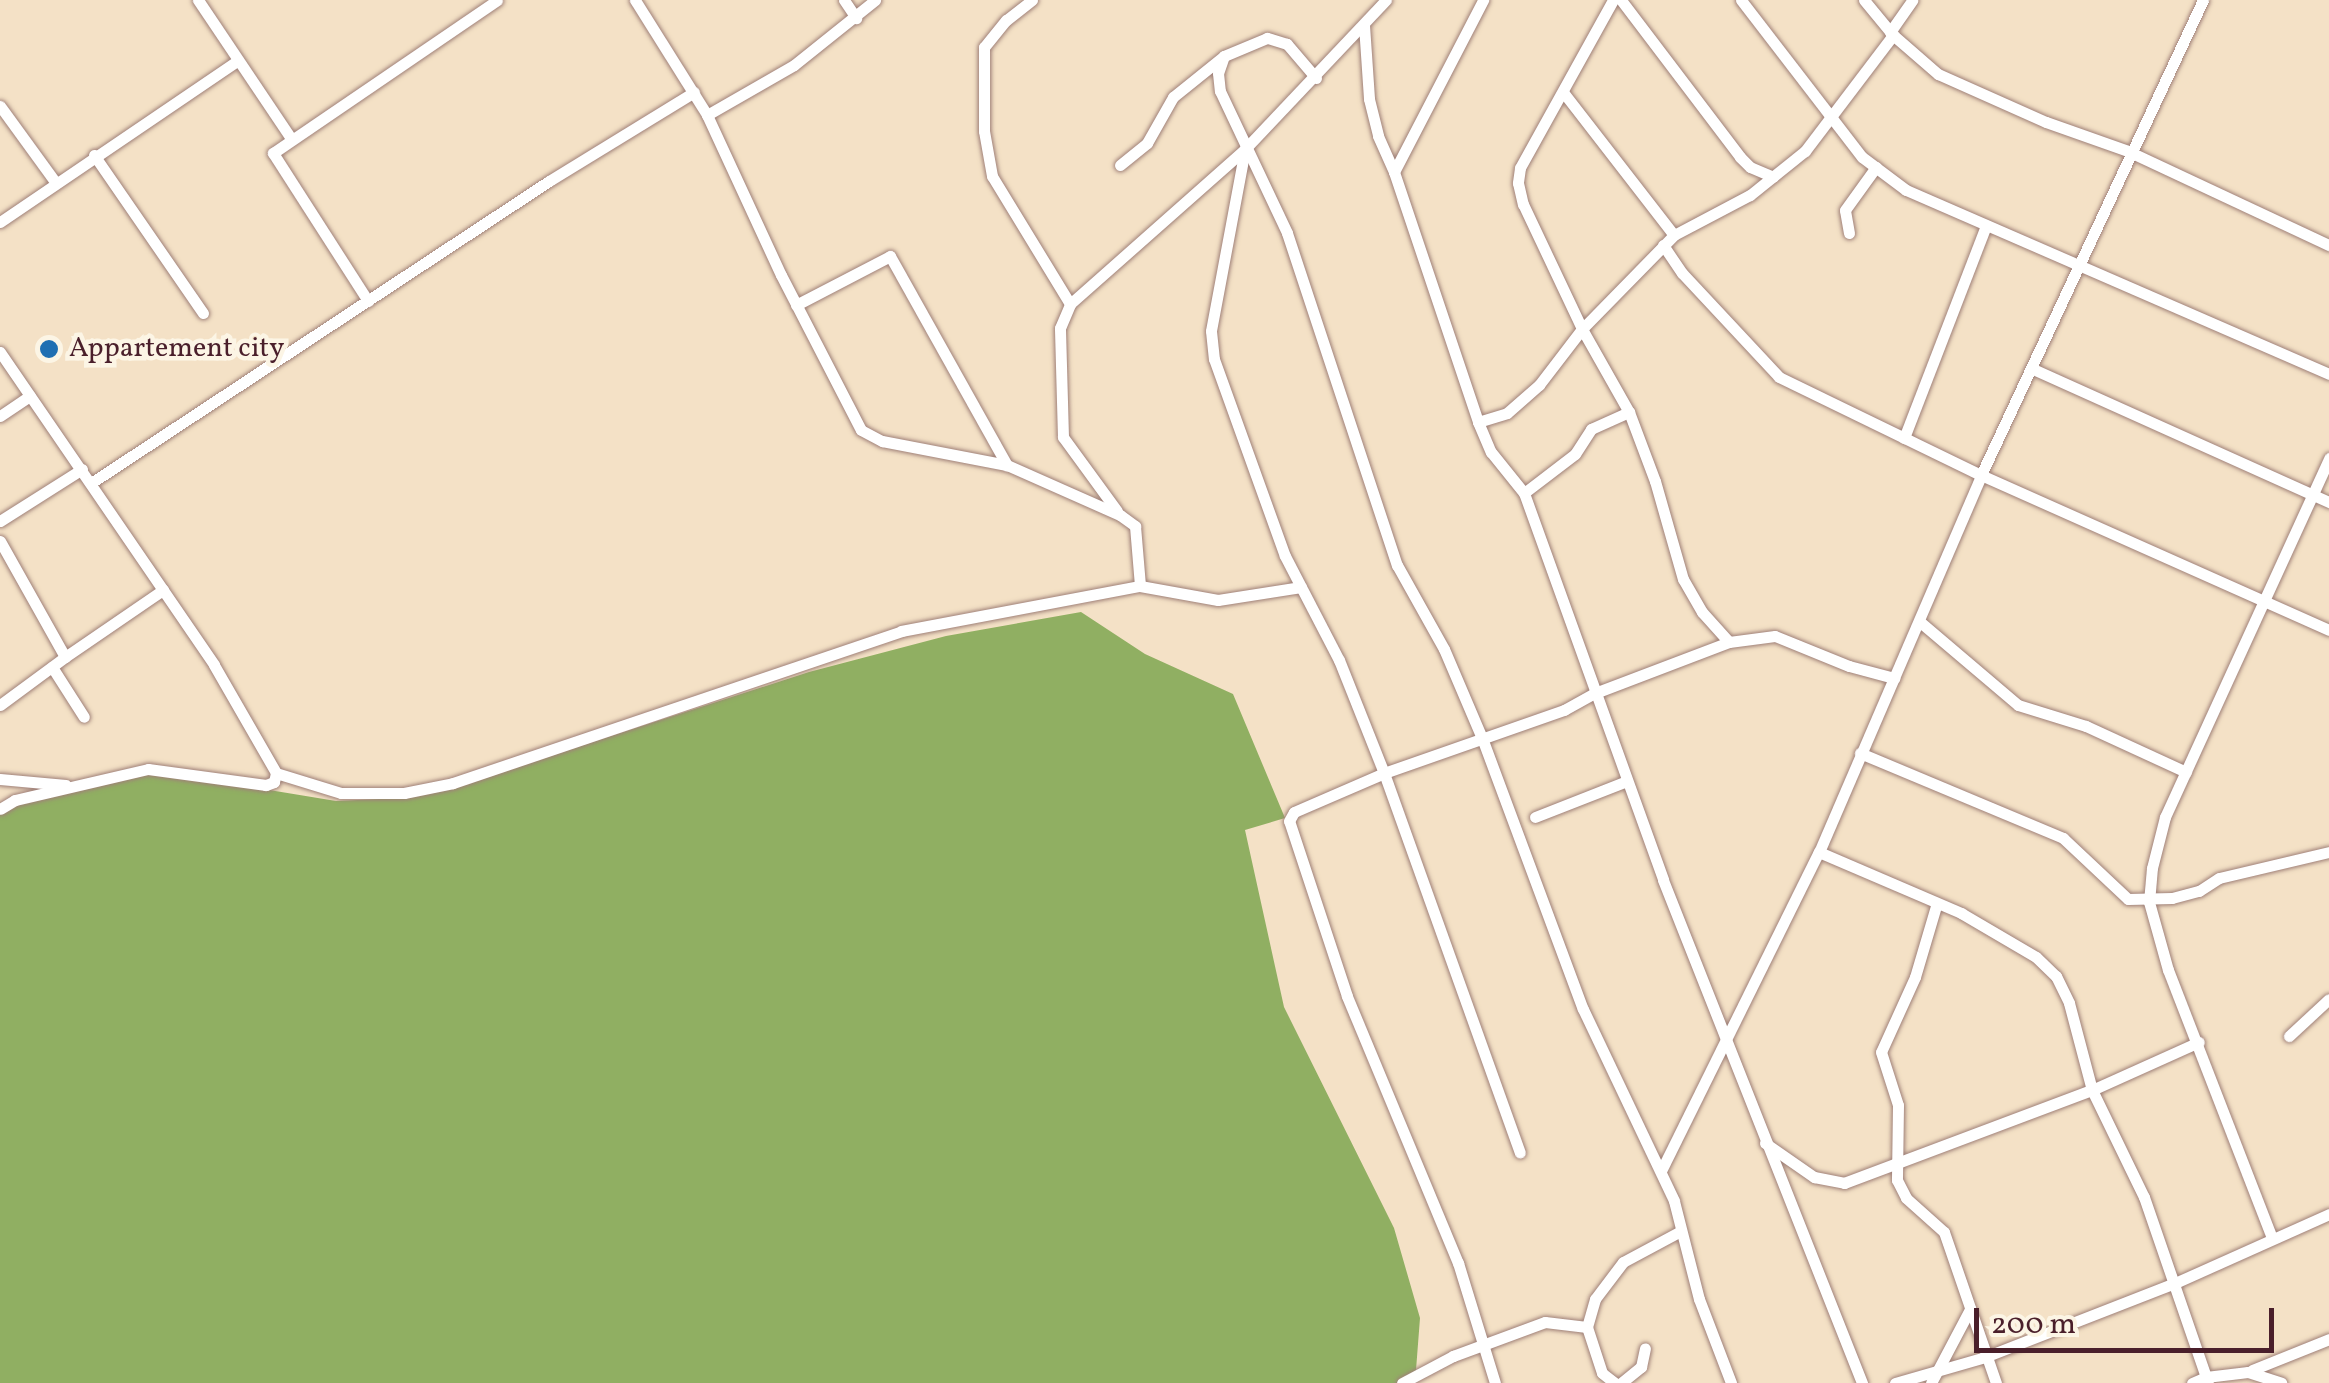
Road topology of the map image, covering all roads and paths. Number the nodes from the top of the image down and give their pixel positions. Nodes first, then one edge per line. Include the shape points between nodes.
1 (198, 0) edge
2 (497, 0) edge
3 (635, 0) edge
4 (844, 0) edge
5 (875, 0) edge
6 (1032, 0) edge
7 (1386, 0) edge
8 (1483, 0) edge
9 (1613, 0) edge
10 (1621, 0) edge
11 (1741, 0) edge
12 (1864, 0) edge
13 (1912, 0) edge
14 (2202, 0) edge
15 (856, 18) junction
16 (1364, 25) junction
17 (1892, 34) junction
18 (1224, 56) junction
19 (237, 61) junction
20 (1316, 78) junction
21 (694, 92) junction
22 (1563, 92) junction
23 (0, 106) edge
24 (708, 115) junction
25 (1829, 115) junction
26 (290, 137) junction
27 (1246, 149) junction
28 (2128, 151) junction
29 (94, 156) junction
30 (1120, 164) dead end
31 (1876, 168) junction
32 (1394, 172) junction
33 (1773, 177) junction
34 (56, 184) junction
35 (0, 222) edge
36 (1986, 225) junction
37 (1849, 233) dead end
38 (1674, 235) junction
39 (2329, 244) edge
40 (1663, 245) junction
41 (2078, 265) junction
42 (368, 301) junction
43 (796, 304) junction
44 (1070, 304) junction
45 (203, 312) dead end
46 (1582, 330) junction
47 (0, 352) edge
48 (2033, 369) junction
49 (2329, 374) edge
50 (30, 396) junction
51 (1629, 412) junction
52 (0, 416) edge
53 (1478, 422) junction
54 (1904, 438) junction
55 (2329, 458) edge
56 (1008, 465) junction
57 (82, 469) junction
58 (1981, 475) junction
59 (91, 483) junction
60 (1524, 493) junction
61 (2313, 494) junction
62 (2329, 502) edge
63 (1120, 515) junction
64 (0, 520) edge
65 (0, 542) edge
66 (1140, 586) junction
67 (1301, 587) junction
68 (163, 590) junction
69 (2264, 601) junction
70 (1919, 621) junction
71 (2329, 630) edge
72 (1730, 642) junction
73 (65, 657) junction
74 (52, 667) junction
75 (1894, 678) junction
76 (1595, 692) junction
77 (0, 704) edge
78 (84, 716) dead end
79 (1482, 738) junction
80 (1860, 753) junction
81 (276, 772) junction
82 (2186, 772) junction
83 (1384, 773) junction
84 (0, 779) edge
85 (1627, 781) junction
86 (77, 786) junction
87 (0, 808) edge
88 (1535, 817) dead end
89 (1818, 852) junction
90 (2329, 852) edge
91 (2149, 902) junction
92 (1936, 906) junction
93 (2329, 999) edge
94 (1728, 1036) junction
95 (2290, 1036) dead end
96 (2200, 1042) junction
97 (2092, 1090) junction
98 (1764, 1144) junction
99 (1520, 1152) dead end
100 (1898, 1160) junction
101 (1661, 1171) junction
102 (2329, 1214) edge
103 (1679, 1232) junction
104 (2272, 1238) junction
105 (2175, 1283) junction
106 (1970, 1310) junction
107 (1587, 1327) junction
108 (2329, 1339) edge
109 (1480, 1347) junction
110 (1645, 1348) dead end
111 (1984, 1357) junction
112 (1940, 1370) junction
113 (2248, 1372) junction
114 (2207, 1380) edge
115 (1402, 1383) edge
116 (1494, 1383) edge
117 (1618, 1383) edge
118 (1731, 1383) edge
119 (1862, 1383) edge
120 (1895, 1383) edge
121 (1931, 1383) edge
122 (1996, 1383) edge
123 (2192, 1383) edge
124 (2280, 1383) edge

1 - 19 street
2 - 26 street
3 - 21 street
4 - 15 street
5 - 15 street
6 - 44 street via 984,47 984,131 992,176
7 - 16 street
8 - 32 street
9 - 22 street
10 - 33 street via 1750,168
11 - 25 street
12 - 17 street
13 - 17 street
14 - 28 street
15 - 24 street via 794,65
16 - 20 street
16 - 32 street via 1369,98
17 - 25 street
17 - 28 street via 1938,74
18 - 20 street via 1256,40 1277,39
18 - 27 street via 1220,91
18 - 30 street via 1173,97 1147,143
19 - 26 street
19 - 29 street
20 - 27 street
21 - 24 street
21 - 42 street
22 - 38 street
22 - 46 street via 1518,183
23 - 34 street
24 - 43 street
25 - 31 street
25 - 33 street via 1805,151
26 - 42 street via 273,152
27 - 44 street
27 - 67 street via 1211,344
27 - 79 street via 1287,233 1397,565 1444,649
28 - 39 street
28 - 41 street
29 - 34 street
29 - 45 street
31 - 36 street via 1906,190
31 - 37 street via 1845,210
32 - 53 street
33 - 38 street
34 - 35 street
36 - 41 street
36 - 54 street
38 - 40 street
40 - 46 street
40 - 54 street via 1780,377
41 - 48 street
41 - 49 street
42 - 59 street
43 - 56 street via 861,430 882,441
43 - 56 street via 890,256
44 - 63 street via 1060,328 1064,436
46 - 51 street
46 - 53 street via 1539,385 1506,412
47 - 50 street
48 - 58 street
48 - 61 street
50 - 52 street
50 - 57 street
51 - 60 street via 1591,429 1575,454
51 - 72 street via 1684,579
53 - 60 street via 1491,452
54 - 58 street
55 - 61 street
56 - 63 street
57 - 59 street
57 - 64 street
58 - 69 street
58 - 70 street
59 - 68 street
60 - 76 street
61 - 62 street
61 - 69 street
63 - 66 street via 1136,526
65 - 73 street
66 - 67 street via 1218,600
66 - 81 street via 901,631 453,784 404,793 342,793
67 - 83 street
68 - 73 street
68 - 81 street
69 - 71 street
69 - 82 street
70 - 75 street
70 - 82 street via 2018,705 2086,726
72 - 75 street via 1774,636
72 - 76 street
73 - 74 street
74 - 77 street
74 - 78 street
75 - 80 street
76 - 79 street
76 - 85 street
79 - 83 street
79 - 101 street via 1583,1009
80 - 89 street
80 - 91 street via 2063,838 2128,900
81 - 86 street via 266,784 148,769
82 - 91 street via 2165,817
83 - 99 street
83 - 109 street via 1294,812 1290,834 1348,996 1458,1263
84 - 86 street
85 - 88 street
85 - 94 street
86 - 87 street
89 - 92 street
89 - 94 street
90 - 91 street
91 - 96 street via 2163,956
92 - 97 street via 2012,942 2056,976
92 - 100 street via 1915,977 1881,1046 1898,1106
93 - 95 street
94 - 98 street
94 - 101 street
96 - 97 street
96 - 104 street
97 - 100 street
97 - 105 street via 2144,1197
98 - 100 street via 1826,1181 1844,1183
98 - 119 street
100 - 106 street via 1897,1180 1906,1198 1944,1232
101 - 103 street
102 - 104 street
103 - 107 street via 1623,1262 1595,1299
103 - 118 street
104 - 105 street
105 - 111 street
105 - 114 street
106 - 111 street
106 - 112 street
107 - 109 street via 1545,1322
107 - 117 street via 1602,1373
108 - 113 street
109 - 115 street
109 - 116 street
110 - 117 street via 1641,1367
111 - 112 street
111 - 122 street
112 - 120 street
112 - 121 street
113 - 114 street
113 - 124 street
114 - 123 street

